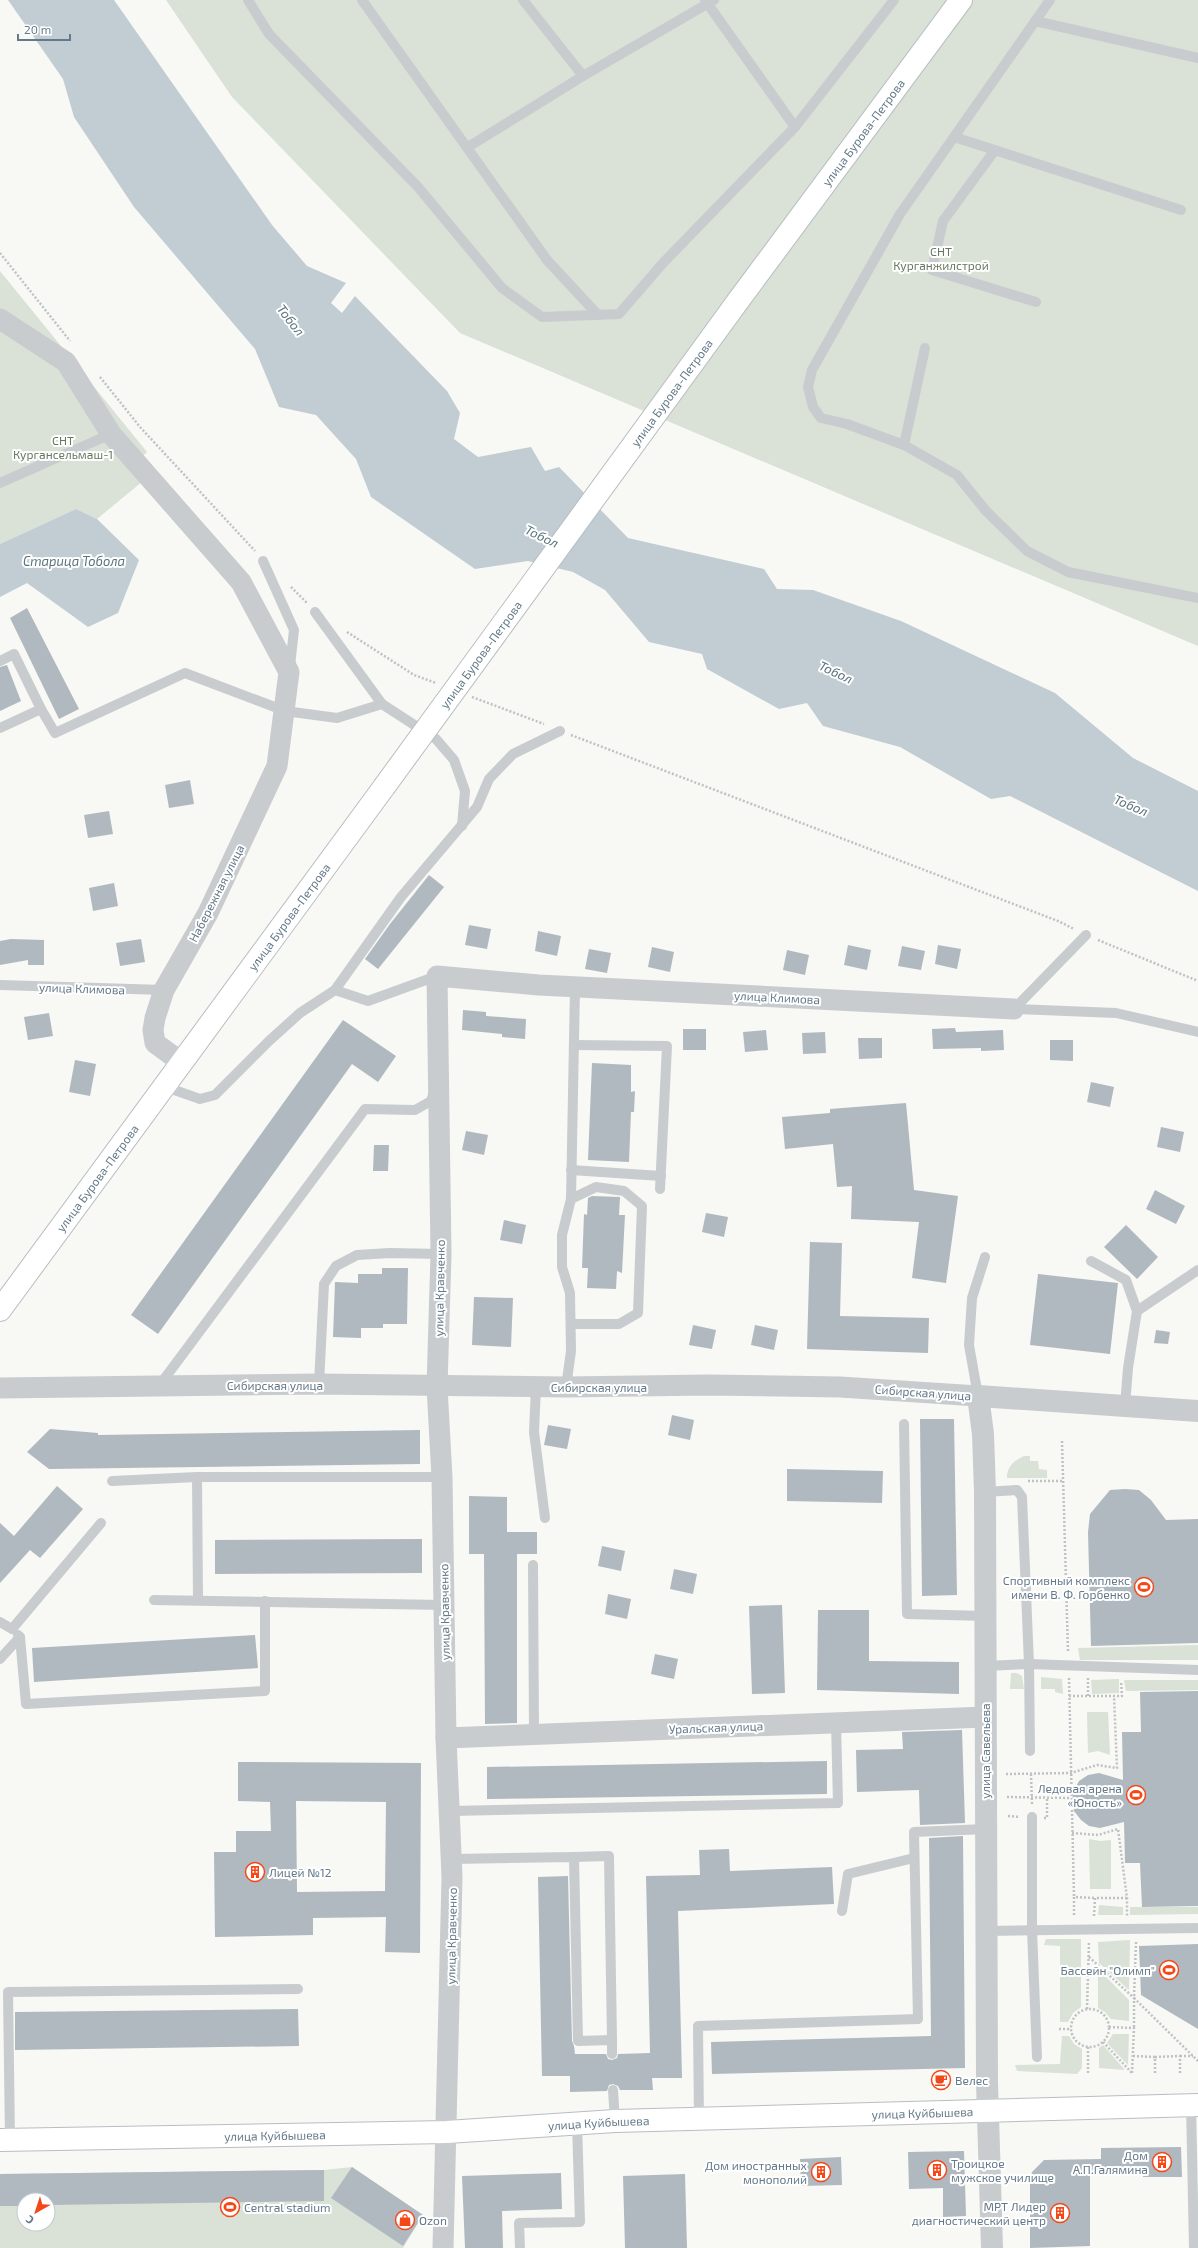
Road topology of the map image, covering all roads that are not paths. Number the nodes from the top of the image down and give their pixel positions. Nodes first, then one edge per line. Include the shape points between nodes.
1 (248, 0) edge
2 (362, 0) edge
3 (523, 0) edge
4 (881, 0) edge
5 (894, 0) edge
6 (961, 0) edge
7 (1050, 0) edge
8 (709, 2) edge
9 (888, 8) junction
10 (1035, 21) junction
11 (1198, 58) edge
12 (582, 76) junction
13 (796, 127) junction
14 (954, 137) junction
15 (468, 148) junction
16 (995, 150) junction
17 (1181, 210) dead end
18 (1036, 302) dead end
19 (598, 315) junction
20 (0, 319) edge
21 (924, 348) dead end
22 (111, 434) junction
23 (904, 444) junction
24 (0, 483) edge
25 (263, 560) road end
26 (1198, 598) edge
27 (315, 612) road end
28 (0, 661) edge
29 (289, 672) junction
30 (382, 704) junction
31 (41, 709) junction
32 (285, 711) junction
33 (0, 728) edge
34 (560, 731) road end
35 (462, 826) junction
36 (1086, 935) road end
37 (438, 976) junction
38 (0, 985) edge
39 (575, 987) junction
40 (164, 990) junction
41 (335, 990) junction
42 (1014, 1009) junction
43 (1198, 1032) edge
44 (574, 1045) junction
45 (181, 1062) junction
46 (438, 1077) junction
47 (163, 1086) junction
48 (571, 1170) junction
49 (661, 1176) junction
50 (660, 1189) dead end
51 (571, 1199) junction
52 (441, 1254) junction
53 (986, 1257) dead end
54 (1091, 1260) dead end
55 (1198, 1270) edge
56 (0, 1310) edge
57 (1137, 1311) junction
58 (571, 1324) junction
59 (319, 1384) junction
60 (158, 1386) junction
61 (436, 1387) junction
62 (536, 1387) junction
63 (0, 1388) edge
64 (566, 1388) junction
65 (978, 1396) junction
66 (1125, 1406) junction
67 (1198, 1411) edge
68 (904, 1424) dead end
69 (197, 1477) junction
70 (442, 1477) junction
71 (112, 1481) dead end
72 (985, 1492) junction
73 (545, 1518) dead end
74 (101, 1523) dead end
75 (532, 1565) dead end
76 (154, 1600) dead end
77 (198, 1600) junction
78 (265, 1601) junction
79 (443, 1605) junction
80 (986, 1616) junction
81 (0, 1622) edge
82 (12, 1629) junction
83 (20, 1637) junction
84 (0, 1659) edge
85 (1029, 1664) junction
86 (985, 1666) junction
87 (1198, 1670) edge
88 (985, 1717) junction
89 (836, 1723) junction
90 (534, 1734) junction
91 (446, 1738) junction
92 (1030, 1752) dead end
93 (450, 1811) junction
94 (1032, 1817) dead end
95 (986, 1829) junction
96 (574, 1857) junction
97 (914, 1858) junction
98 (452, 1859) junction
99 (842, 1911) dead end
100 (1198, 1928) edge
101 (1032, 1930) junction
102 (986, 1931) junction
103 (298, 1989) dead end
104 (4, 2039) edge
105 (612, 2040) junction
106 (612, 2054) dead end
107 (1037, 2057) dead end
108 (614, 2090) dead end
109 (1195, 2105) edge
110 (987, 2110) junction
111 (699, 2120) junction
112 (615, 2121) junction
113 (577, 2123) junction
114 (447, 2132) junction
115 (5, 2140) edge
116 (444, 2248) edge
117 (520, 2248) edge
118 (992, 2248) edge
119 (1194, 2248) edge

1 - 19 lane via 269,34 418,187 502,288 542,317
2 - 15 lane
3 - 12 lane
4 - 9 lane
5 - 9 lane
6 - 45 main road, улица Бурова-Петрова, bridge
7 - 10 lane
8 - 12 lane
8 - 13 lane
9 - 13 lane
10 - 11 lane
10 - 14 lane
12 - 15 lane
13 - 19 lane via 663,263 619,314
14 - 16 lane
14 - 23 lane via 900,214 812,370 808,388 812,407 821,418 847,424
15 - 19 lane via 547,260
16 - 17 lane
16 - 18 lane via 943,221 932,270
20 - 22 street via 66,362
21 - 23 lane
22 - 24 lane
22 - 29 street via 241,582
23 - 26 lane via 957,475 986,511 1027,551 1068,572
25 - 29 lane via 294,630
27 - 30 lane
28 - 31 lane via 14,654
29 - 32 street, Набережная улица
30 - 32 lane via 337,718
30 - 35 lane via 436,739 454,760 465,791
31 - 32 lane via 56,733 185,673
31 - 33 lane
32 - 40 street, Набережная улица via 277,766 208,914
34 - 35 lane via 513,754 488,779 477,807
35 - 41 lane via 401,897
36 - 42 lane
37 - 39 street, улица Климова
37 - 41 lane via 368,1001
37 - 46 street, улица Кравченко
38 - 40 lane, улица Климова
39 - 42 street, улица Климова
39 - 44 lane
40 - 45 street, Набережная улица via 155,1018 155,1043
41 - 47 lane via 300,1013 215,1095 200,1099
42 - 43 lane via 1116,1013
44 - 48 lane
44 - 49 lane via 667,1046
45 - 47 main road, улица Бурова-Петрова
46 - 52 street, улица Кравченко
46 - 60 lane via 432,1101 415,1110 365,1109
47 - 56 main road, улица Бурова-Петрова
48 - 49 lane
48 - 51 lane
49 - 50 lane
51 - 58 lane via 562,1235 562,1267 570,1293
51 - 58 lane via 596,1187 624,1191 642,1206 638,1313 619,1324
52 - 59 lane via 357,1255 336,1266 324,1284
52 - 61 street, улица Кравченко
53 - 65 lane, улица Савельева via 972,1298 969,1345
54 - 57 lane via 1126,1280
55 - 57 lane
57 - 66 lane
58 - 64 lane via 571,1351
59 - 60 street, Сибирская улица
59 - 61 street, Сибирская улица
60 - 63 street, Сибирская улица
61 - 62 street, Сибирская улица
61 - 70 street, улица Кравченко
62 - 64 street, Сибирская улица
62 - 73 lane via 534,1432
64 - 65 street, Сибирская улица via 708,1385 840,1387
65 - 66 street, Сибирская улица
65 - 72 street, улица Савельева via 983,1434
66 - 67 street, Сибирская улица
68 - 80 lane via 907,1614
69 - 70 lane
69 - 71 lane
69 - 77 lane
70 - 79 street, улица Кравченко
72 - 80 street, улица Савельева
72 - 85 lane via 1017,1490 1022,1497
74 - 82 lane
75 - 90 lane
76 - 77 lane
77 - 78 lane
78 - 79 lane
78 - 83 lane via 265,1692 26,1704
79 - 91 street, улица Кравченко
80 - 86 street, улица Савельева
81 - 82 lane
82 - 83 lane
83 - 84 lane
85 - 86 lane
85 - 87 lane
85 - 92 lane
86 - 88 street, улица Савельева
88 - 89 street, Уральская улица
88 - 95 street, улица Савельева
89 - 90 street, Уральская улица
89 - 93 lane via 838,1803
90 - 91 street, Уральская улица
91 - 93 street, улица Кравченко
93 - 98 street, улица Кравченко
94 - 101 lane
95 - 97 lane via 914,1832
95 - 102 street, улица Савельева
96 - 98 lane
96 - 105 lane via 578,2040
96 - 105 lane via 609,1856
97 - 99 lane via 848,1874
97 - 111 lane via 918,2019 698,2026
98 - 114 street, улица Кравченко
100 - 101 lane
101 - 102 lane
101 - 107 lane
102 - 110 street, улица Савельева
103 - 104 lane via 8,1992
104 - 115 lane
105 - 106 lane
108 - 112 lane
109 - 110 main road, улица Куйбышева
109 - 119 lane
110 - 111 main road, улица Куйбышева
110 - 118 street, улица Савельева
111 - 112 main road, улица Куйбышева
112 - 113 main road, улица Куйбышева
113 - 114 main road, улица Куйбышева
113 - 117 lane via 580,2222 519,2223
114 - 115 main road, улица Куйбышева
114 - 116 street, улица Кравченко

